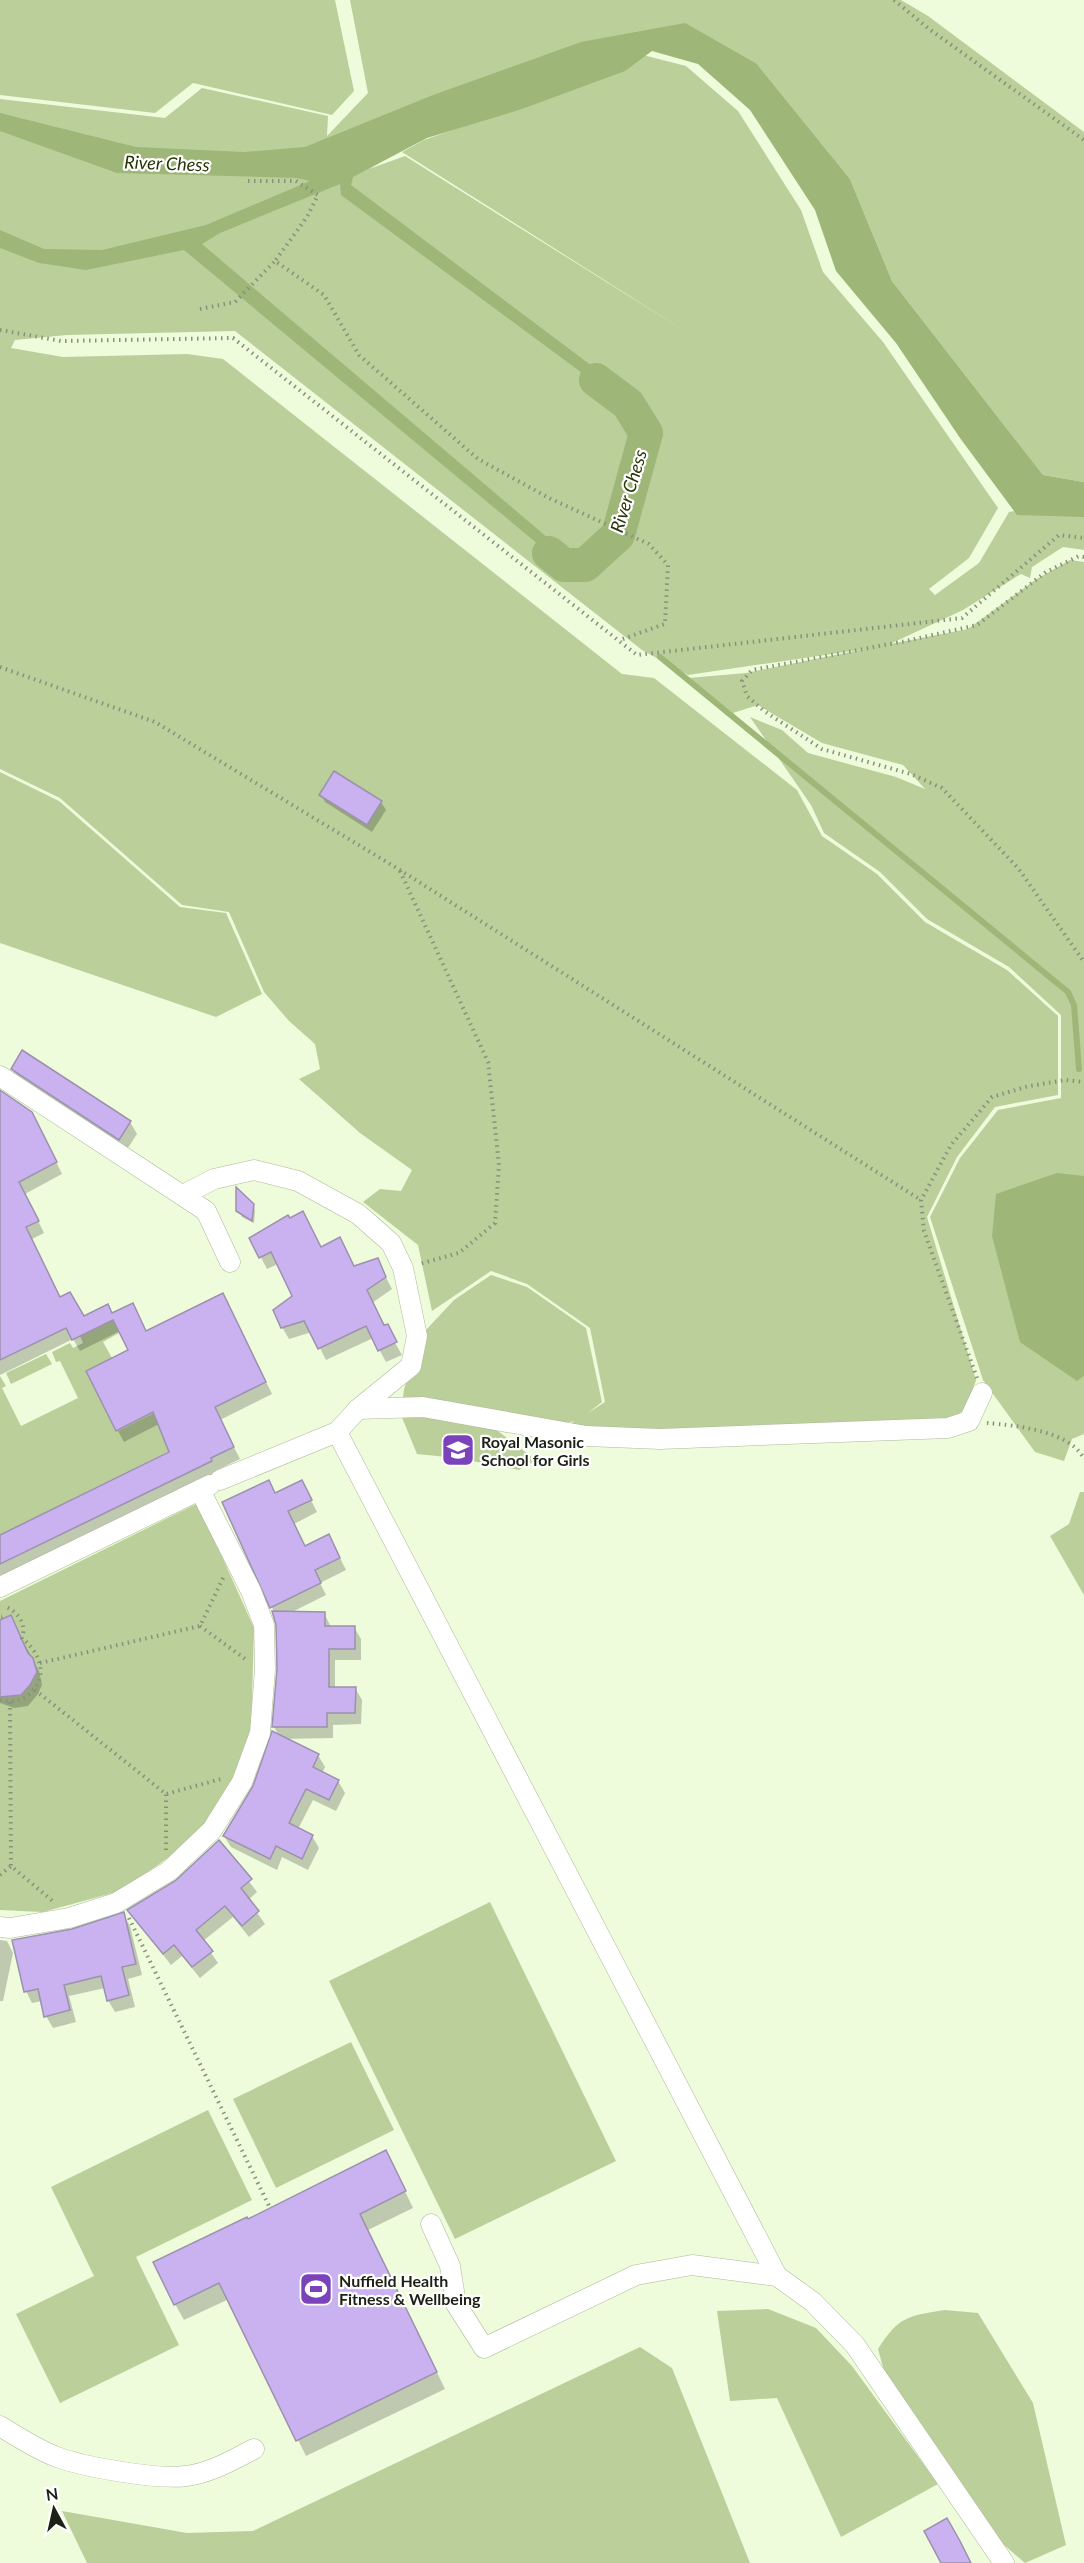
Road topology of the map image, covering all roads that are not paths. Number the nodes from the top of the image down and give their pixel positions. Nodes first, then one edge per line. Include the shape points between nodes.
1 (0, 1076) edge
2 (183, 1195) junction
3 (230, 1262) dead end
4 (982, 1393) road end
5 (358, 1409) junction
6 (338, 1432) junction
7 (211, 1485) junction
8 (0, 1587) edge
9 (0, 1926) edge
10 (431, 2224) dead end
11 (777, 2276) junction
12 (0, 2426) edge
13 (254, 2449) dead end
14 (1004, 2563) edge

1 - 2 lane
2 - 3 lane via 206,1211
2 - 5 lane via 214,1179 254,1170 298,1182 358,1214 390,1244 403,1268 417,1336 411,1366
4 - 5 lane via 969,1421 948,1428 660,1439 586,1436 423,1407
5 - 6 lane
6 - 7 lane
6 - 11 lane
7 - 8 lane
7 - 9 lane via 233,1556 264,1625 260,1733 245,1772 212,1830 166,1873 116,1903 72,1917 10,1928
10 - 11 lane via 450,2266 456,2304 484,2348 636,2275 692,2265
11 - 14 lane via 813,2302 855,2344
12 - 13 lane via 57,2457 151,2475 184,2476 210,2471

